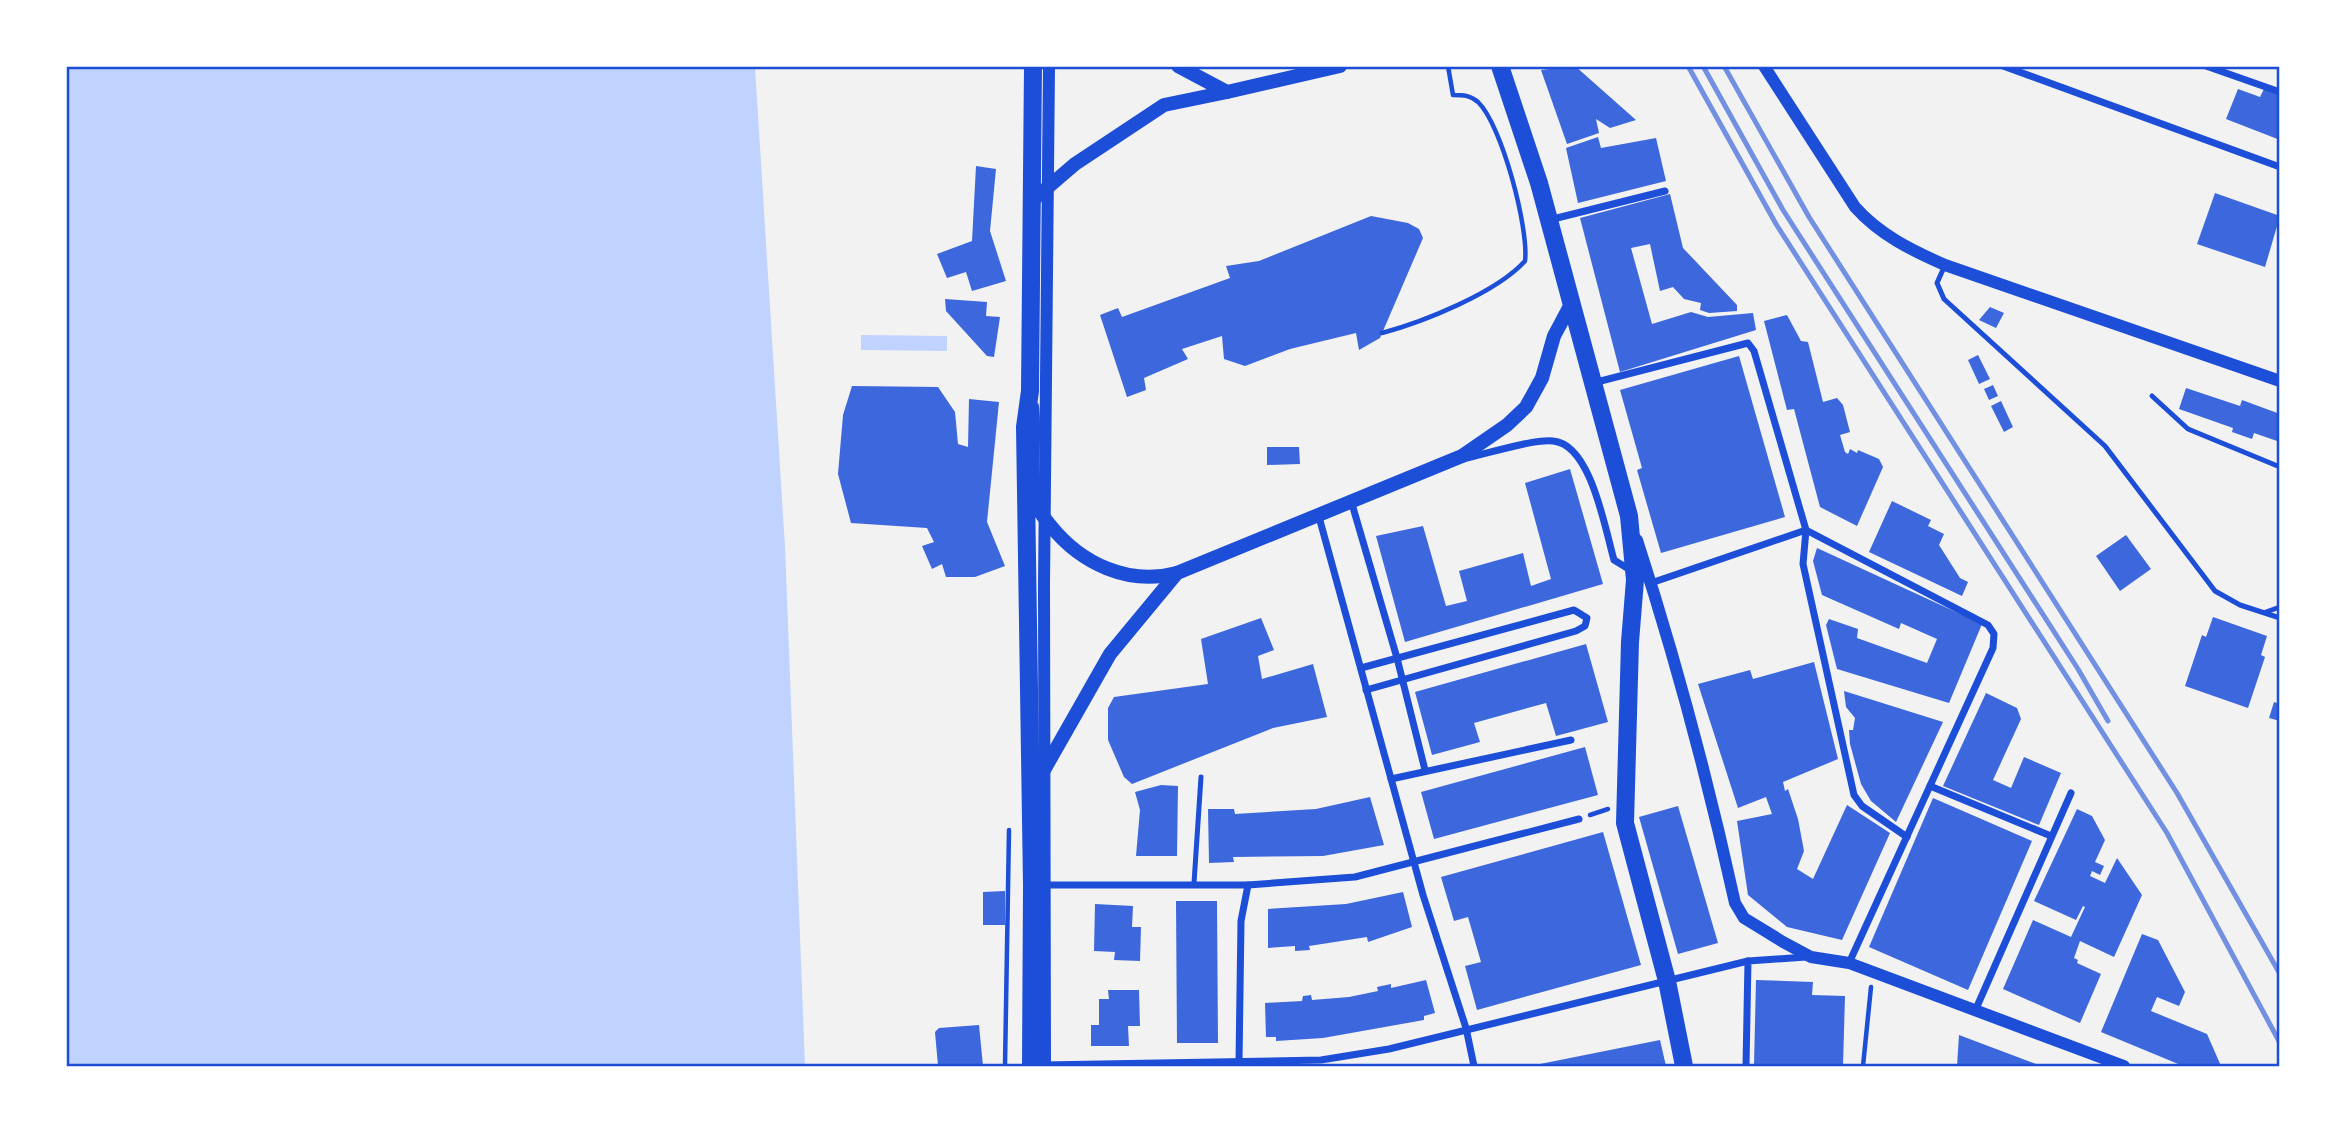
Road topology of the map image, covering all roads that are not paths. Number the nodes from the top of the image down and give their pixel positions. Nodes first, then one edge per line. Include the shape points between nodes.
1 (1033, 66) edge
2 (1049, 66) edge
3 (1178, 66) edge
4 (1340, 66) edge
5 (1500, 66) edge
6 (1764, 66) edge
7 (2003, 66) edge
8 (2206, 66) edge
9 (1227, 92) junction
10 (2280, 92) edge
11 (2280, 167) edge
12 (1665, 191) dead end
13 (1040, 194) junction
14 (1548, 220) junction
15 (1945, 265) junction
16 (1570, 306) junction
17 (2280, 381) edge
18 (1592, 384) junction
19 (1030, 391) junction
20 (2152, 396) dead end
21 (1456, 461) junction
22 (2280, 467) edge
23 (1352, 504) junction
24 (1629, 516) junction
25 (1319, 517) junction
26 (1044, 518) junction
27 (1806, 530) junction
28 (1635, 571) junction
29 (1177, 573) junction
30 (1650, 583) junction
31 (2280, 607) edge
32 (2266, 612) junction
33 (2280, 618) edge
34 (1397, 657) junction
35 (1361, 668) junction
36 (1402, 679) junction
37 (1366, 690) junction
38 (1571, 740) dead end
39 (1044, 770) junction
40 (1425, 770) junction
41 (1201, 777) dead end
42 (1391, 779) junction
43 (1930, 786) junction
44 (2071, 793) dead end
45 (1038, 816) junction
46 (1579, 819) road end
47 (2052, 836) junction
48 (1907, 837) junction
49 (1415, 862) junction
50 (1194, 883) junction
51 (1039, 885) junction
52 (1248, 885) junction
53 (1811, 957) junction
54 (1748, 961) junction
55 (1849, 963) junction
56 (1667, 981) junction
57 (1975, 1011) junction
58 (1466, 1028) junction
59 (1239, 1062) junction
60 (1270, 1065) edge
61 (1038, 1066) edge
62 (1474, 1066) edge
63 (1684, 1066) edge
64 (1746, 1066) edge
65 (2124, 1066) edge

1 - 13 main road
2 - 13 street
3 - 9 main road
4 - 9 main road
5 - 14 main road
6 - 15 street via 1838,184 1868,222 1902,246
7 - 11 street
8 - 10 street
9 - 13 main road via 1164,106 1075,164
12 - 14 street
13 - 19 main road
13 - 26 street
14 - 16 main road
15 - 17 street
15 - 32 lane via 1937,283 1955,311 2105,446 2215,591
16 - 18 main road
16 - 21 main road via 1554,336 1542,378 1525,407
18 - 24 main road
18 - 27 street via 1748,343
19 - 26 main road via 1036,503
19 - 45 main road via 1025,466
20 - 22 lane via 2188,429
21 - 23 main road
21 - 28 street via 1554,440 1568,446 1584,463 1614,560
23 - 25 main road
23 - 34 street
24 - 28 main road
24 - 30 street
25 - 29 main road
25 - 35 street
26 - 29 main road via 1067,545 1109,570 1149,578
26 - 39 street
27 - 30 street
27 - 43 street via 1988,625 1994,634 1993,648
27 - 48 street via 1803,564 1854,795 1862,806
28 - 56 main road via 1625,823
29 - 39 main road via 1110,654
30 - 53 street via 1702,757 1735,903 1752,924
31 - 32 lane
32 - 33 lane
34 - 35 street
34 - 36 street
34 - 36 street via 1574,610 1587,618 1585,626 1576,631
35 - 37 street
36 - 37 street
36 - 40 street
37 - 42 street
38 - 40 street
39 - 45 street
40 - 42 street
41 - 50 lane
42 - 49 street
43 - 47 street
43 - 48 street
44 - 47 street
45 - 51 main road
46 - 49 street
47 - 57 street
48 - 55 street
49 - 52 street via 1355,877
49 - 58 street
50 - 51 street
50 - 52 street
51 - 61 main road
52 - 59 street via 1241,921
53 - 54 street
53 - 55 street
54 - 56 street
54 - 64 street
55 - 57 street
56 - 58 street
56 - 63 main road
57 - 65 street
58 - 60 street via 1389,1049
58 - 62 street
59 - 60 street
59 - 61 street

